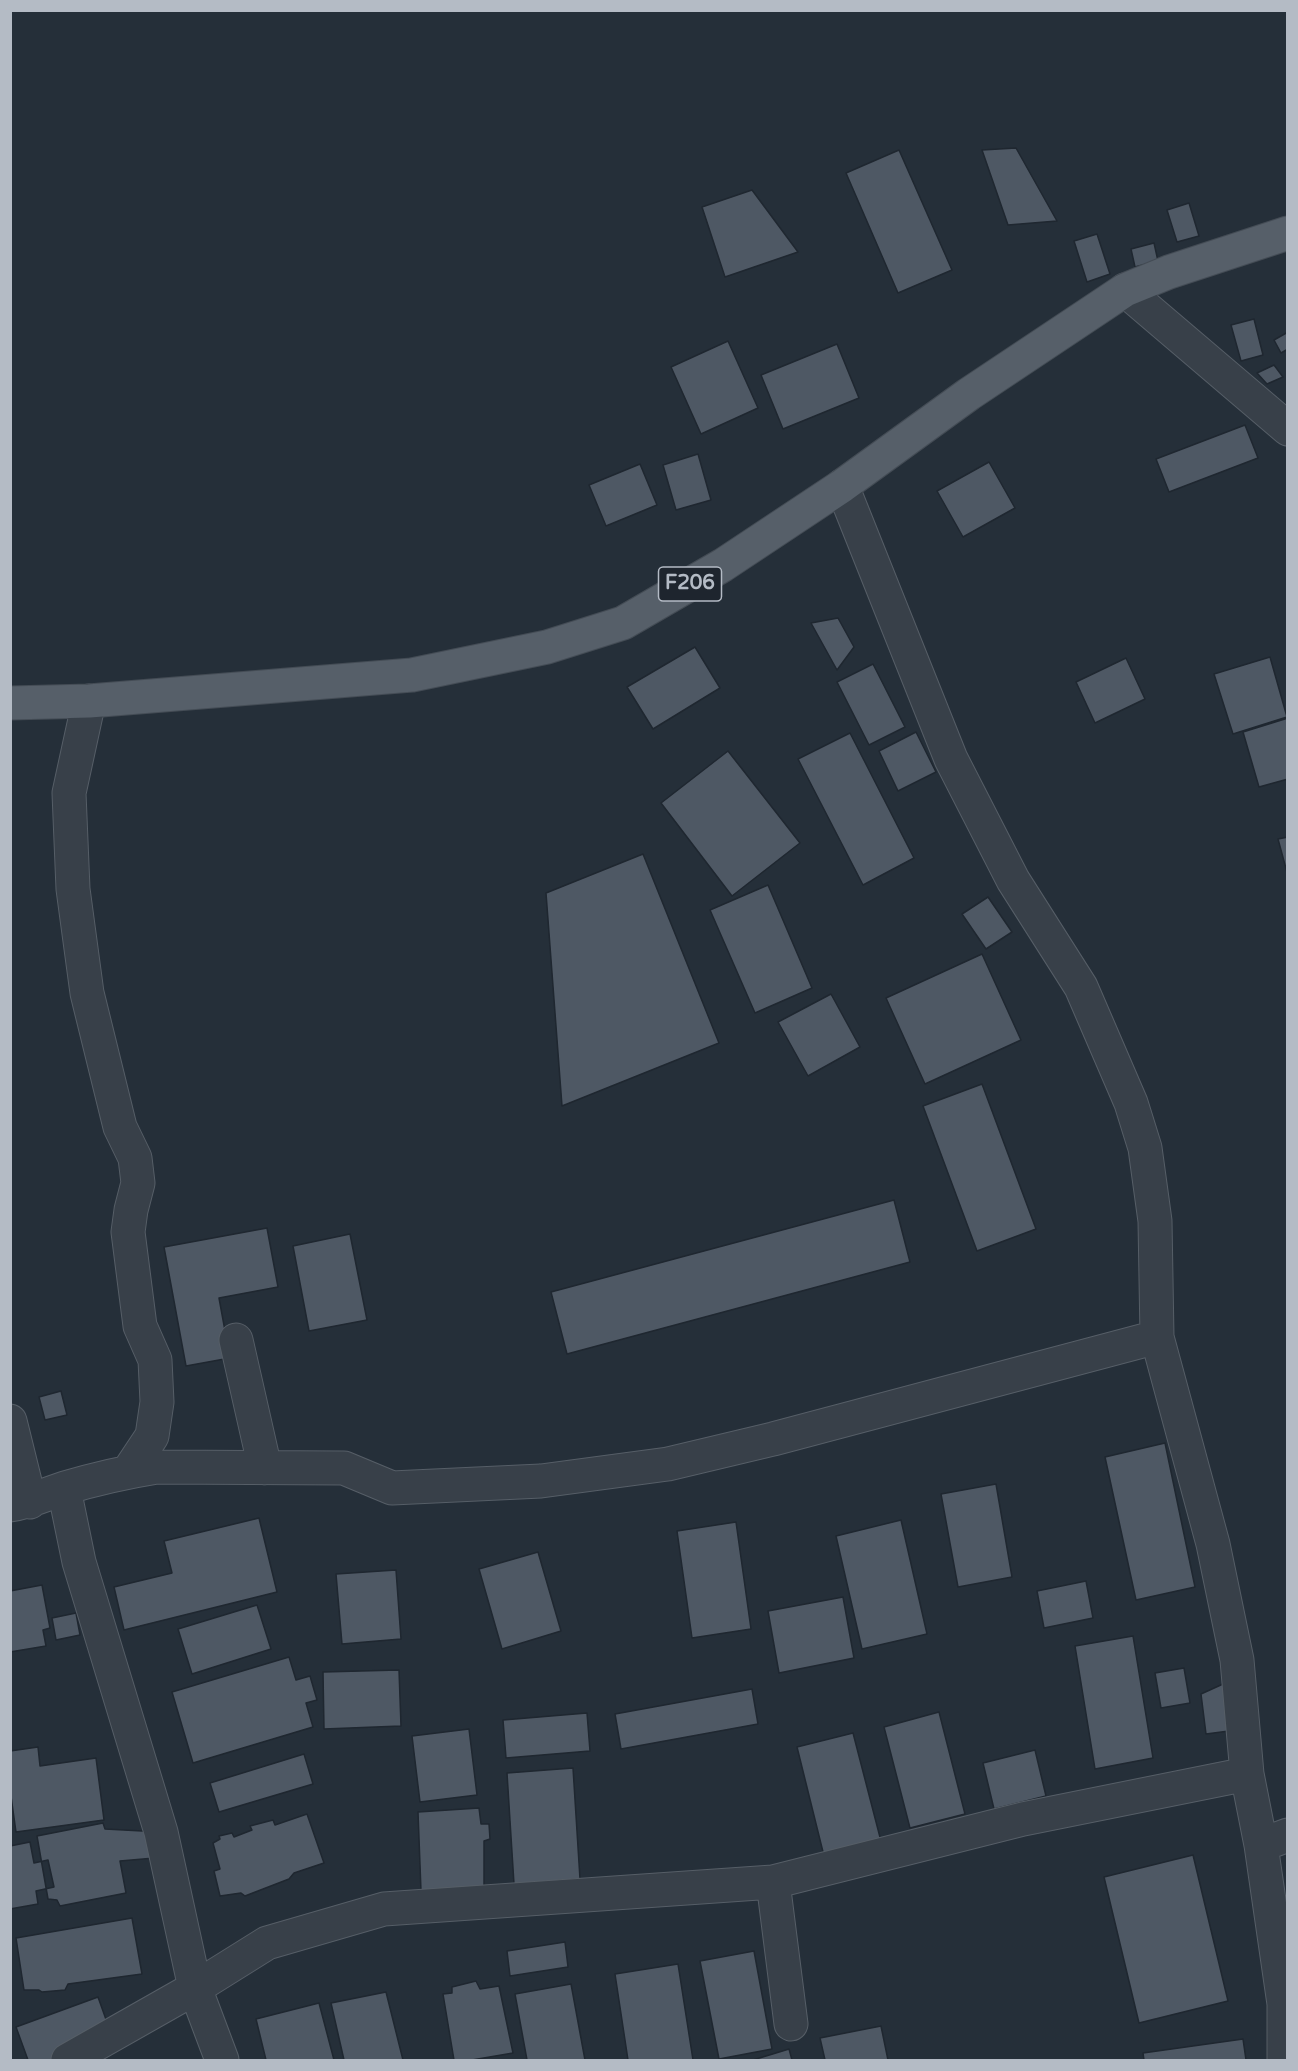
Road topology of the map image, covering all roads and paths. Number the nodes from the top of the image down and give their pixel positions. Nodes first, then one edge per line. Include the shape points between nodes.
1 (1287, 233) edge
2 (1125, 290) junction
3 (1287, 429) edge
4 (842, 486) junction
5 (89, 701) junction
6 (10, 703) edge
7 (1157, 1337) junction
8 (237, 1340) dead end
9 (10, 1421) edge
10 (265, 1468) junction
11 (128, 1472) junction
12 (64, 1489) junction
13 (20, 1503) edge
14 (1247, 1774) junction
15 (1274, 1840) edge
16 (772, 1882) junction
17 (195, 1988) junction
18 (791, 2024) dead end
19 (68, 2061) edge
20 (222, 2061) edge
21 (1284, 2061) edge

1 - 2 main road, F206
2 - 3 street
2 - 4 main road, F206 via 969,394
4 - 5 main road, F206 via 723,565 623,623 547,647 412,675
4 - 7 street via 951,759 1013,880 1081,987 1131,1103 1145,1148 1155,1221
5 - 6 main road, F206
5 - 11 street via 69,793 74,889 87,993 120,1127 135,1158 138,1183 128,1232 140,1326 155,1360 157,1402 152,1436
7 - 10 street via 669,1464 541,1482 392,1488 344,1467
7 - 14 street via 1213,1544 1235,1648
8 - 10 street
9 - 13 street
10 - 11 street via 158,1467
11 - 12 street
12 - 13 street
12 - 17 street via 79,1562 161,1832
14 - 15 street
14 - 16 street via 1023,1819
15 - 21 street
16 - 17 street via 384,1909 267,1943
16 - 18 street
17 - 19 street
17 - 20 street

